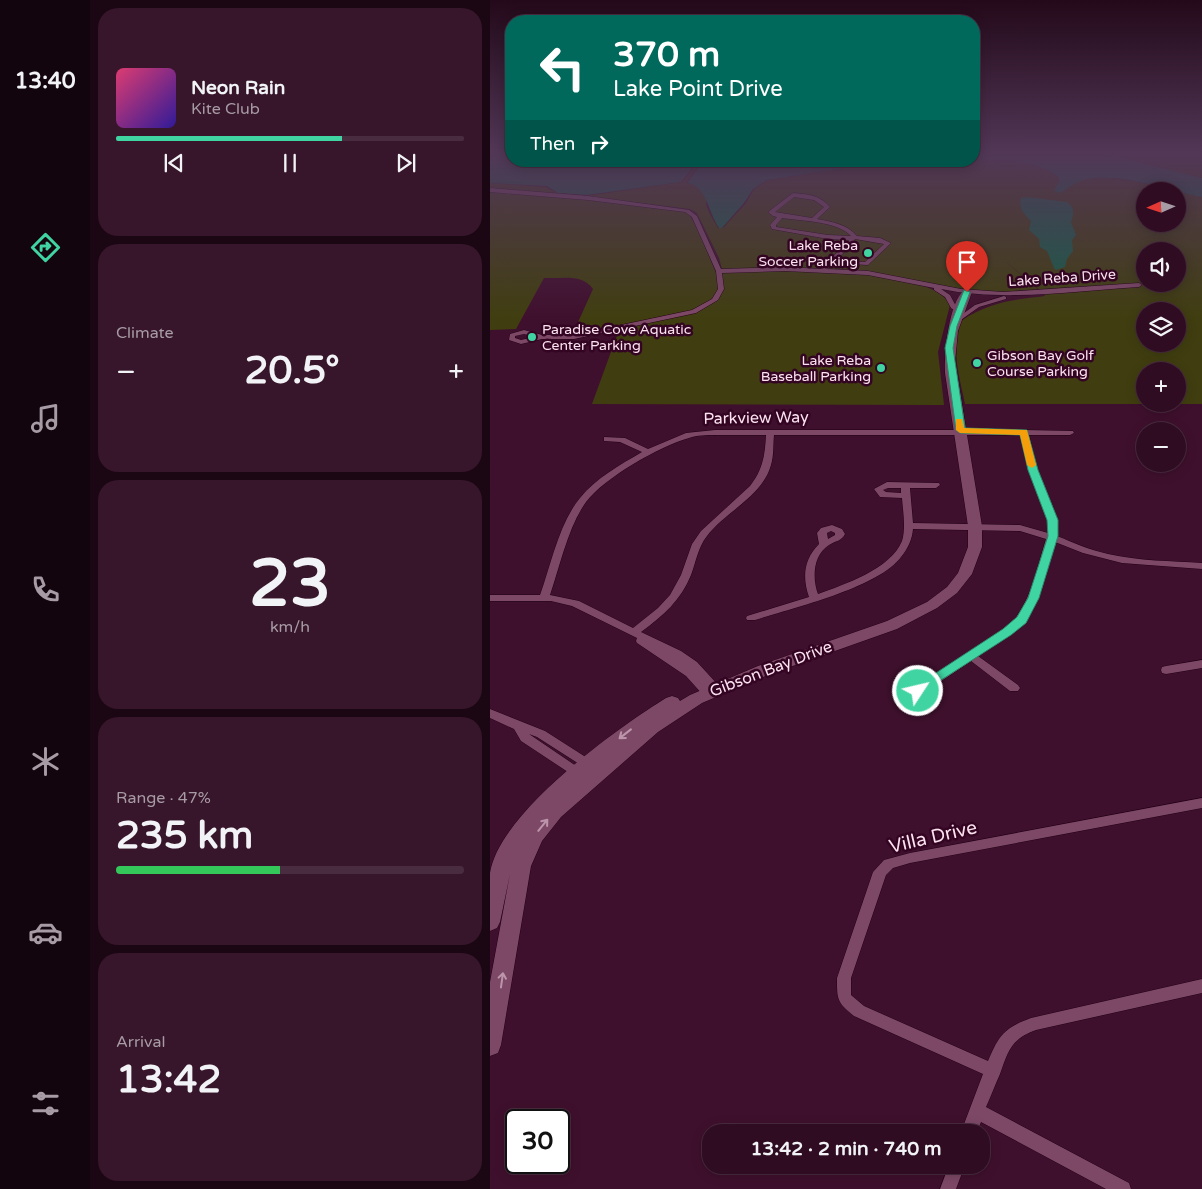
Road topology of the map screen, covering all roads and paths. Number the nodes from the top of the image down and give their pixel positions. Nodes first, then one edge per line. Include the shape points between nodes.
1 (660, 207) edge
2 (777, 207) edge
3 (826, 207) edge
4 (781, 216) junction
5 (812, 221) junction
6 (853, 238) junction
7 (716, 260) junction
8 (829, 261) junction
9 (753, 270) junction
10 (823, 270) junction
11 (719, 271) junction
12 (924, 283) junction
13 (721, 284) junction
14 (1136, 285) edge
15 (964, 291) junction
16 (1027, 294) junction
17 (955, 314) junction
18 (542, 337) dead end
19 (770, 432) junction
20 (957, 432) junction
21 (1024, 432) junction
22 (1070, 434) dead end
23 (607, 439) dead end
24 (650, 453) junction
25 (905, 485) junction
26 (936, 485) dead end
27 (906, 496) junction
28 (908, 529) junction
29 (971, 529) junction
30 (1052, 539) junction
31 (824, 544) dead end
32 (1202, 566) edge
33 (814, 597) junction
34 (490, 598) edge
35 (544, 598) junction
36 (751, 618) dead end
37 (634, 633) junction
38 (970, 656) junction
39 (1202, 664) edge
40 (1166, 670) dead end
41 (709, 688) junction
42 (1014, 688) dead end
43 (918, 691) dead end
44 (490, 713) edge
45 (589, 772) junction
46 (1202, 804) edge
47 (520, 873) junction
48 (495, 874) edge
49 (490, 922) edge
50 (1202, 986) edge
51 (490, 1045) edge
52 (993, 1071) junction
53 (977, 1112) junction
54 (972, 1124) edge
55 (954, 1174) edge
56 (948, 1189) edge
57 (1123, 1189) edge

1 - 7 street via 687,211 694,216
2 - 4 street via 771,212
3 - 5 street
4 - 5 street
4 - 6 street via 774,228
5 - 6 street via 843,227 851,232
6 - 8 street
6 - 8 street via 888,243 866,264
7 - 9 street
7 - 11 street
8 - 10 street
9 - 10 street, Lake Reba Drive
9 - 11 street, Lake Reba Drive
9 - 13 street via 730,277
10 - 12 street, Lake Reba Drive via 877,274
11 - 13 street
12 - 15 street, Lake Reba Drive
12 - 17 street via 945,294 951,300
13 - 18 street via 721,292 715,300 694,312 584,335
14 - 16 street, Lake Reba Drive
15 - 16 street, Lake Reba Drive
15 - 17 street, Gibson Bay Drive
16 - 17 street
17 - 20 street, Gibson Bay Drive via 945,348
19 - 20 street, Parkview Way
19 - 24 street, Parkview Way via 690,435
19 - 37 street via 767,463 762,475 704,533 684,580 670,603
20 - 21 street, Parkview Way
20 - 29 street, Gibson Bay Drive
21 - 22 street, Parkview Way
21 - 30 street via 1033,470 1052,520
23 - 24 street via 622,440
24 - 35 street, Parkview Way via 606,478 581,502
25 - 26 street
25 - 27 street
25 - 27 street via 883,486 878,492
27 - 28 street
28 - 29 street
28 - 33 street via 904,548 888,566 860,581
29 - 30 street
29 - 41 street, Gibson Bay Drive via 973,556 966,574 932,605 892,625
30 - 32 street via 1118,559
30 - 38 street via 1034,598 1026,613 1007,632
31 - 33 street via 810,565
33 - 36 street
34 - 35 street
35 - 37 street via 575,603
37 - 41 street via 642,642
38 - 42 street
38 - 43 street
39 - 40 street
41 - 45 street, Gibson Bay Drive
44 - 45 street via 518,726 525,738
47 -> 45 street, Gibson Bay Drive via 527,851 543,824
45 - 48 street, Gibson Bay Drive via 543,802 511,845
46 - 52 street, Villa Drive via 910,858 889,864 880,872 844,978 847,1002 875,1019
47 - 48 street
51 -> 47 street, Gibson Bay Drive
48 - 49 street, Gibson Bay Drive
50 - 52 street via 1022,1028 1010,1035 1002,1046
52 - 53 street
53 - 54 street
53 - 57 street
55 - 56 street

